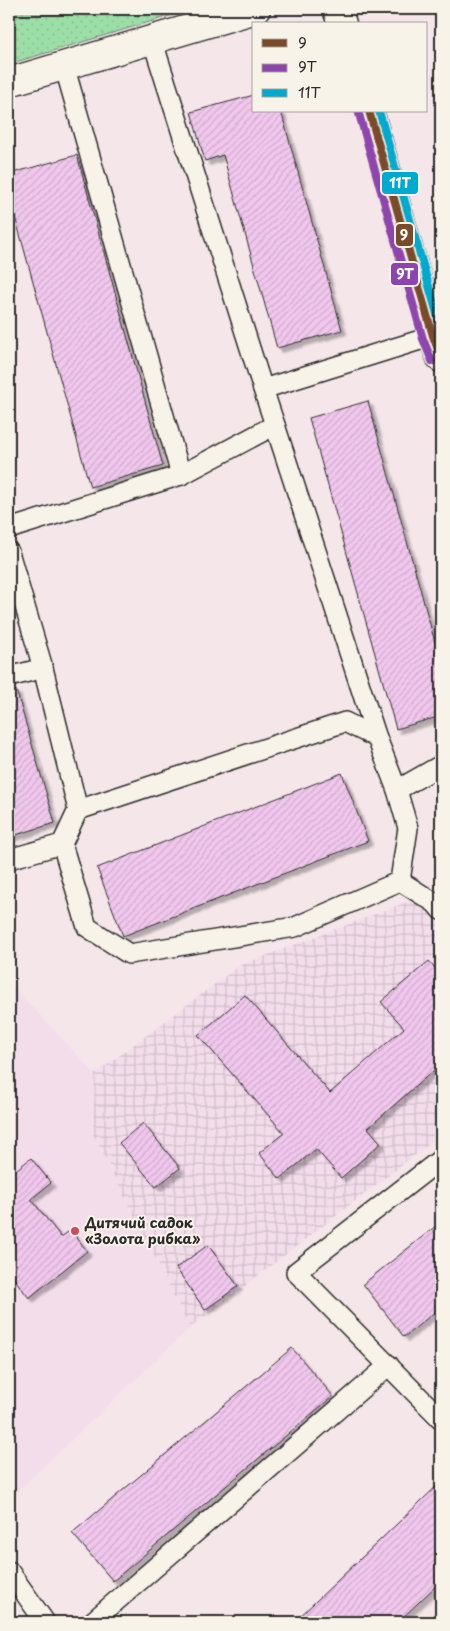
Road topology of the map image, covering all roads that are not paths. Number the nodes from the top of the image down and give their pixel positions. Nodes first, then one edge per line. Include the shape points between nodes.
1 (256, 9) edge
2 (337, 9) edge
3 (341, 22) edge
4 (152, 39) junction
5 (64, 65) junction
6 (9, 82) edge
7 (369, 112) edge
8 (437, 347) edge
9 (264, 389) junction
10 (275, 424) junction
11 (181, 476) junction
12 (9, 530) edge
13 (9, 552) edge
14 (43, 668) junction
15 (9, 677) edge
16 (377, 738) junction
17 (441, 765) edge
18 (397, 790) junction
19 (78, 810) junction
20 (62, 844) junction
21 (9, 859) edge
22 (400, 880) junction
23 (441, 910) edge
24 (441, 1159) edge
25 (389, 1365) junction
26 (441, 1419) edge
27 (9, 1572) edge
28 (45, 1622) edge
29 (92, 1622) edge

1 - 4 street
2 - 3 street
4 - 5 street
4 - 9 lane
5 - 6 street
5 - 11 lane
7 - 8 street
8 - 9 lane
9 - 10 lane
10 - 11 lane
10 - 16 lane
11 - 12 lane
13 - 14 lane
14 - 15 lane
14 - 19 lane
16 - 18 lane
16 - 19 lane via 345,722
17 - 18 lane
18 - 22 lane via 408,828
19 - 20 lane
20 - 21 lane
20 - 22 lane via 88,928 129,954 295,926
22 - 23 lane
24 - 25 lane via 296,1272
25 - 26 lane
25 - 29 lane
27 - 28 lane

